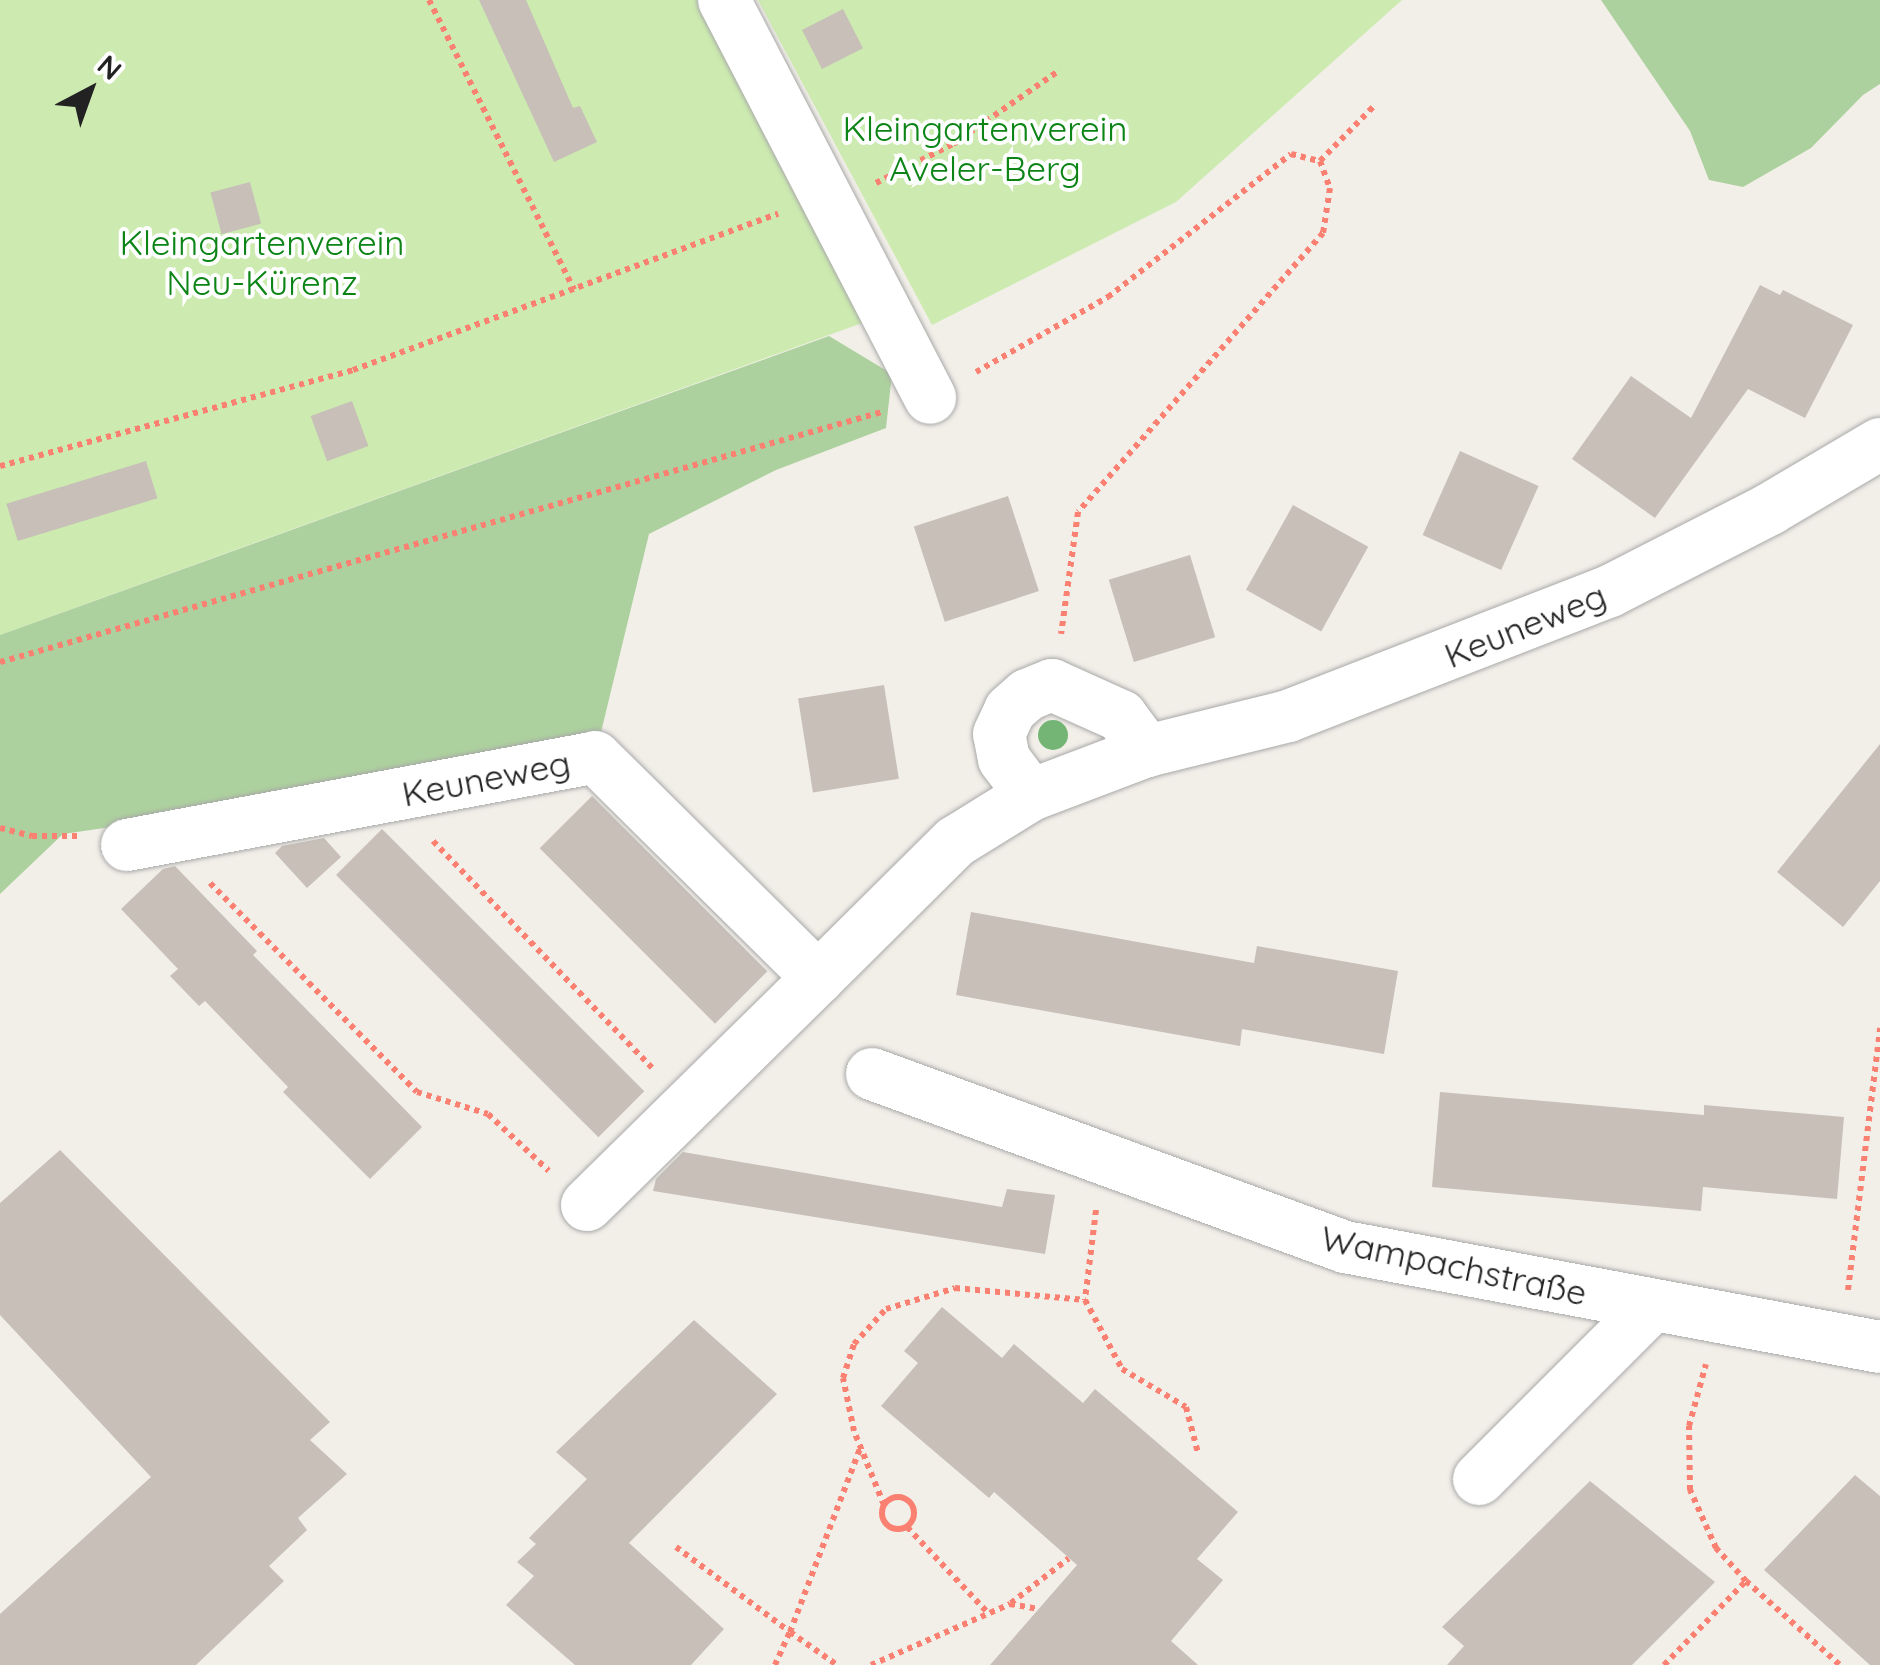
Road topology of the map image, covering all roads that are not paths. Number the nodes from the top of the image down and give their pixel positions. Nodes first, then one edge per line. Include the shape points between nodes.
1 (724, 0) edge
2 (930, 398) road end
3 (1880, 444) edge
4 (1147, 752) junction
5 (1031, 795) junction
6 (127, 845) road end
7 (818, 978) junction
8 (872, 1074) dead end
9 (587, 1205) road end
10 (1652, 1306) junction
11 (1862, 1344) edge
12 (1479, 1479) dead end

1 - 2 street
3 - 4 street, Keuneweg via 1610,592 1288,716
4 - 5 street, Keuneweg
4 - 5 street via 1120,716 1052,684 1018,702 999,734 1004,759
5 - 7 street, Keuneweg via 956,842
6 - 7 street, Keuneweg via 596,756
7 - 9 street, Keuneweg
8 - 10 street, Wampachstraße via 1345,1247
10 - 11 street, Wampachstraße
10 - 12 street

